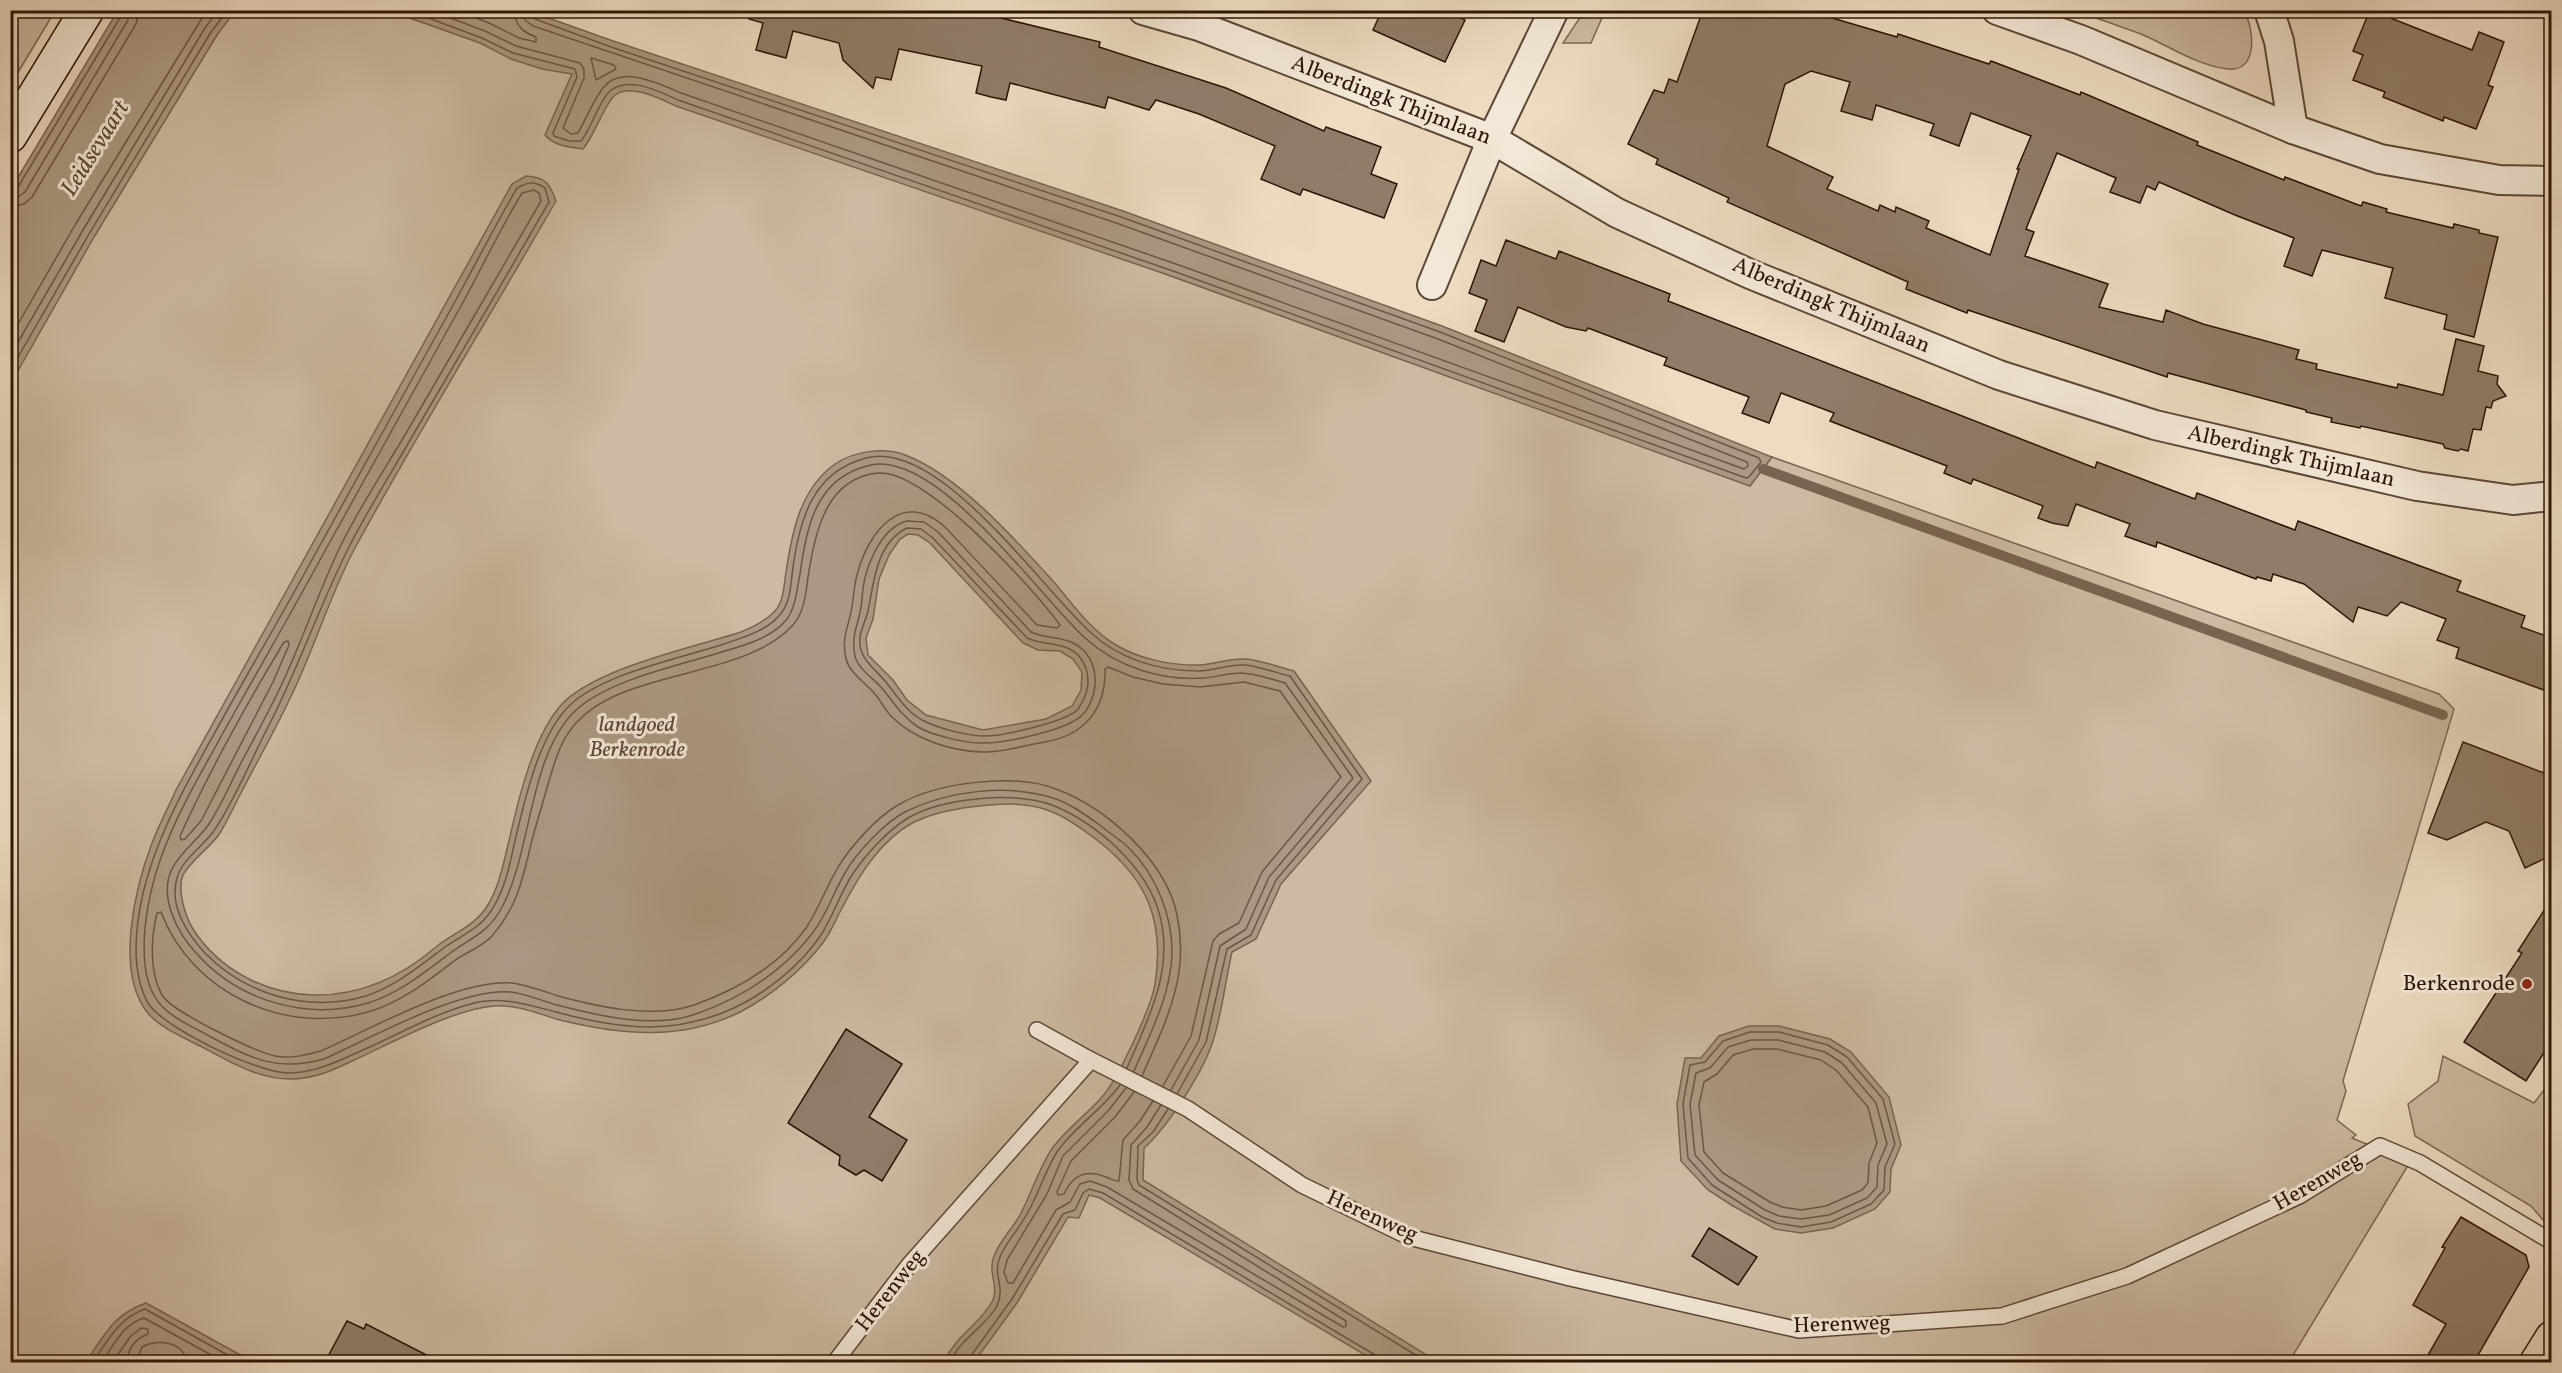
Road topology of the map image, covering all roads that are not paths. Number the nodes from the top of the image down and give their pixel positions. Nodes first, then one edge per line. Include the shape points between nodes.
1 (87, 10) edge
2 (1143, 10) edge
3 (1554, 10) edge
4 (1997, 10) edge
5 (2269, 10) edge
6 (2293, 129) junction
7 (10, 136) edge
8 (1492, 139) junction
9 (2552, 181) edge
10 (1432, 285) dead end
11 (2552, 496) edge
12 (1037, 1030) dead end
13 (1091, 1060) junction
14 (2552, 1242) edge
15 (2552, 1338) edge
16 (835, 1362) edge
17 (2537, 1362) edge

1 - 7 street
2 - 8 street, Alberdingk Thijmlaan via 1199,26
3 - 8 street
4 - 6 street via 2081,40
5 - 6 street via 2279,41
6 - 9 street via 2380,159 2499,180
8 - 10 street
8 - 11 street, Alberdingk Thijmlaan via 1617,213 1750,274 1999,375 2155,425 2418,486 2513,500
12 - 13 lane, Herenweg
13 - 14 lane, Herenweg via 1188,1109 1302,1185 1409,1237 1799,1330 2002,1316 2127,1276 2299,1196 2380,1146 2420,1163
13 - 16 lane, Herenweg via 909,1265
15 - 17 main road

